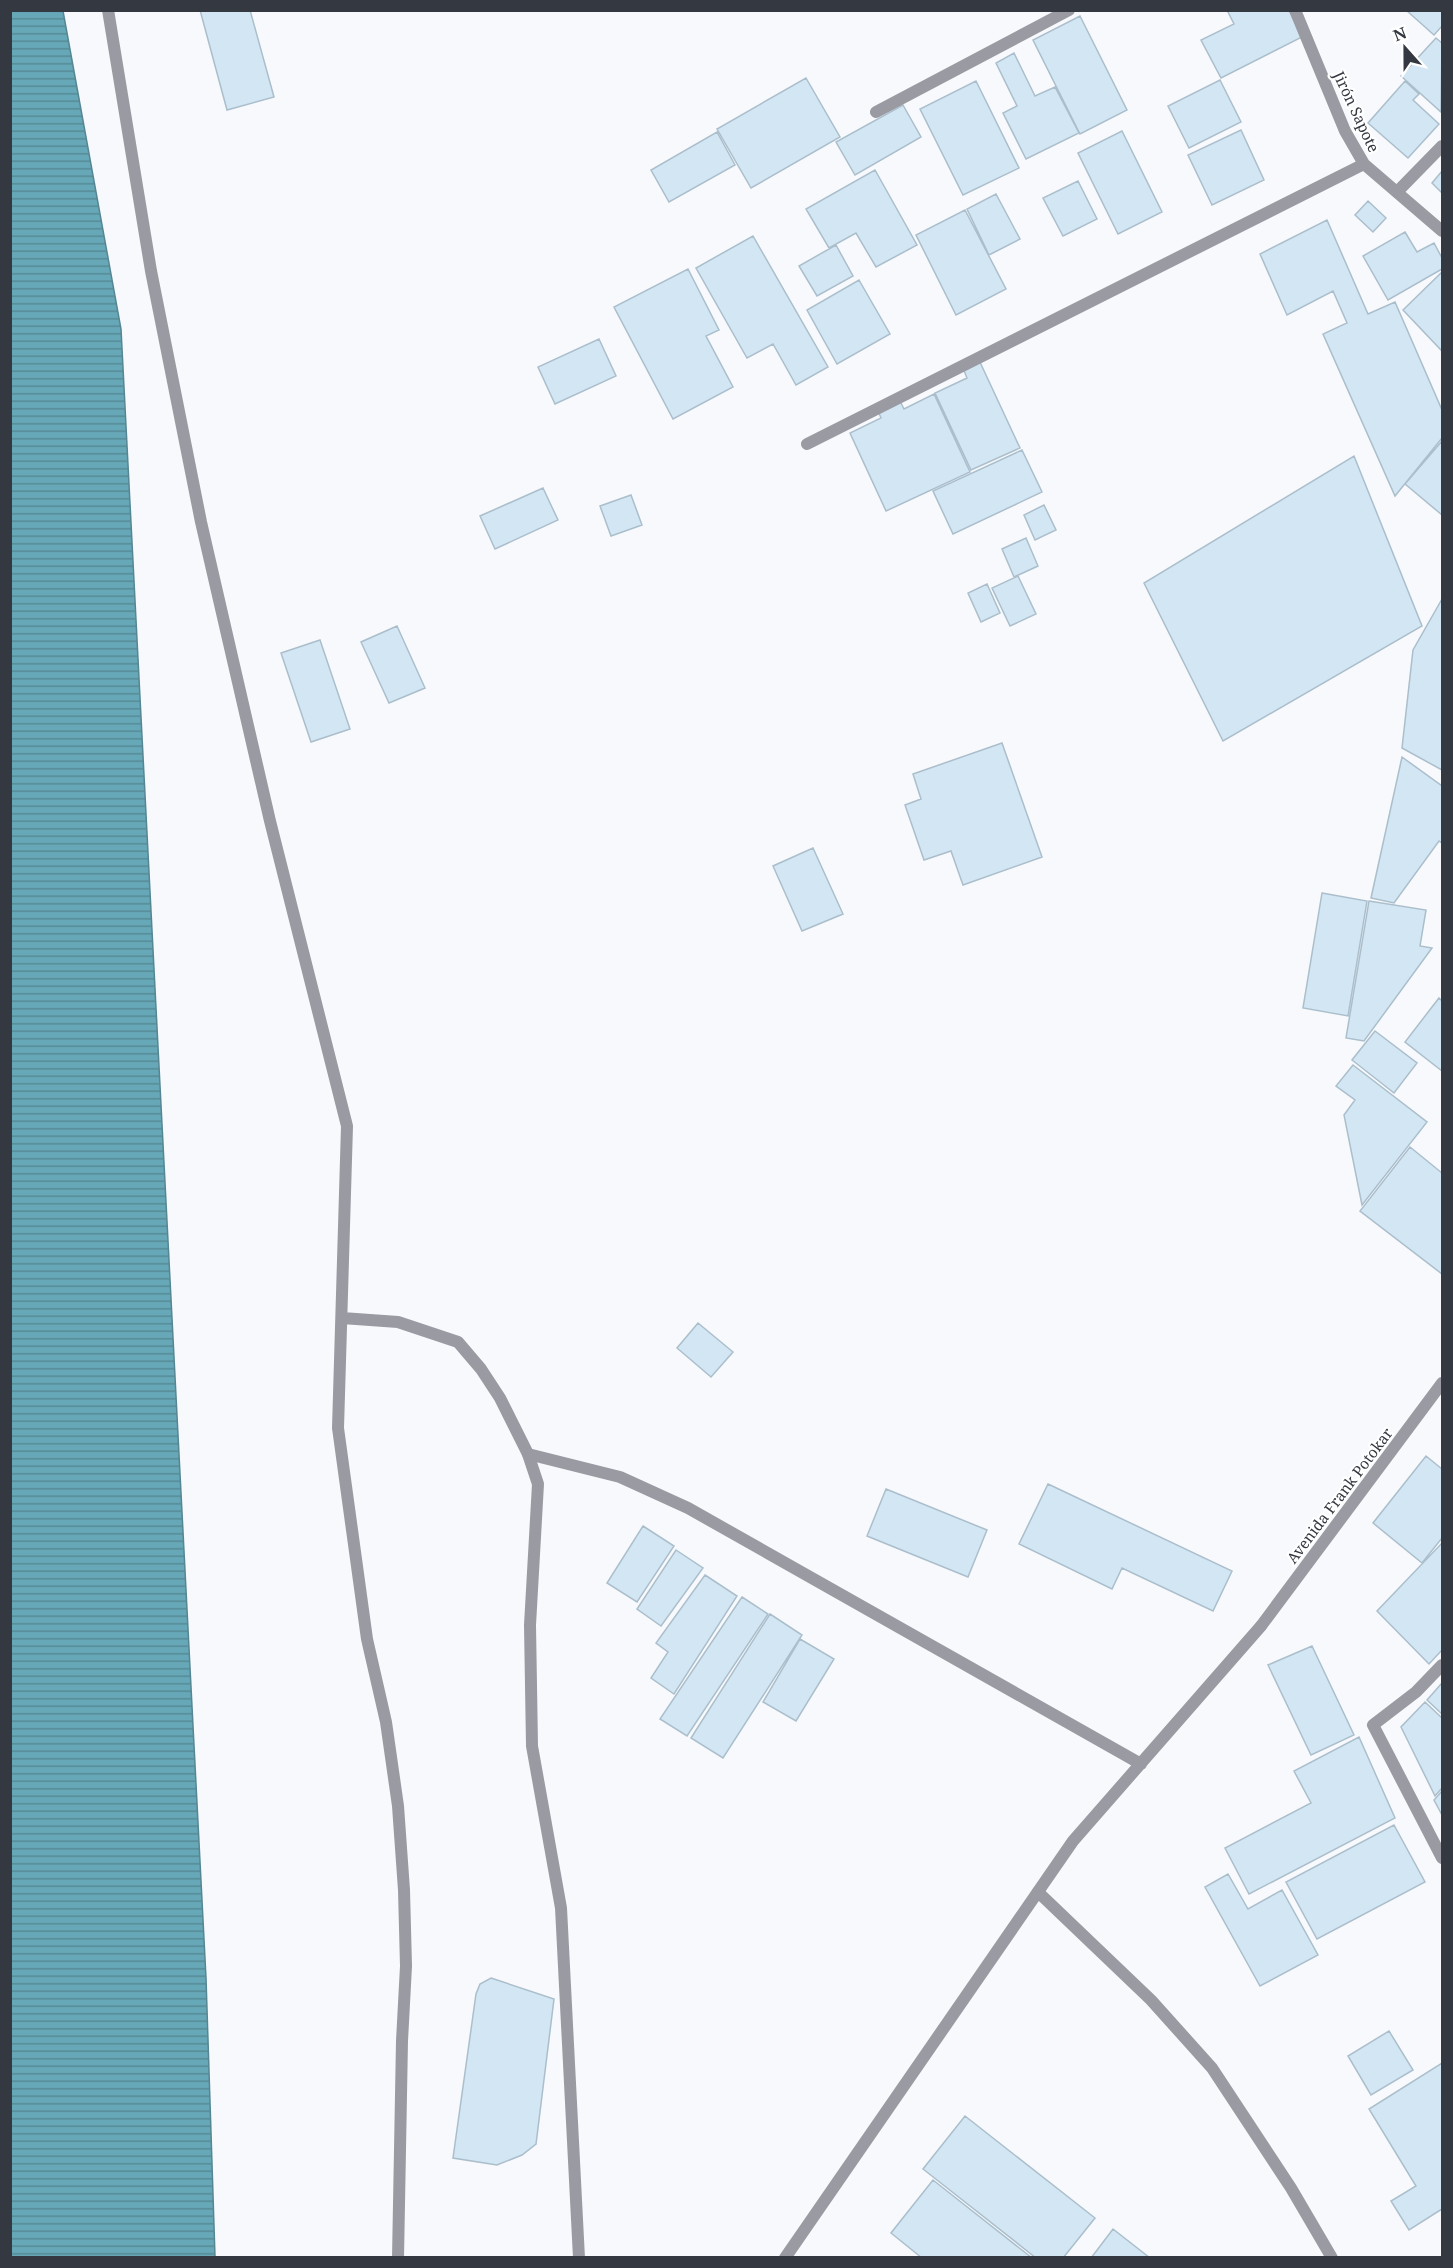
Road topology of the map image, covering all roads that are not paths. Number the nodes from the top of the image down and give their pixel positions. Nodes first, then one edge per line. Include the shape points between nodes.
1 (108, 10) edge
2 (1069, 10) edge
3 (1295, 10) edge
4 (876, 112) dead end
5 (1443, 146) edge
6 (1364, 164) junction
7 (1397, 192) junction
8 (1443, 231) edge
9 (807, 444) dead end
10 (342, 1318) junction
11 (1443, 1383) edge
12 (528, 1454) junction
13 (1443, 1665) edge
14 (1141, 1764) junction
15 (1443, 1858) edge
16 (1038, 1892) junction
17 (398, 2258) edge
18 (579, 2258) edge
19 (785, 2258) edge
20 (1332, 2258) edge

1 - 10 street via 151,271 201,522 270,821 347,1126
2 - 4 street
3 - 6 street, Jirón Sapote via 1345,131
5 - 7 street
6 - 7 street, Jirón Sapote
6 - 9 street
7 - 8 street, Jirón Sapote
10 - 12 street via 398,1322 458,1342 500,1398
10 - 17 street via 338,1428 367,1639 389,1743 404,1890 406,1966
11 - 14 street, Avenida Frank Potokar via 1261,1626
12 - 14 street via 620,1478 688,1508
12 - 18 street via 538,1484 530,1624 531,1746 561,1908
13 - 15 street via 1373,1725
14 - 16 street, Avenida Frank Potokar via 1073,1841
16 - 19 street, Avenida Frank Potokar
16 - 20 street via 1151,2000 1212,2068

